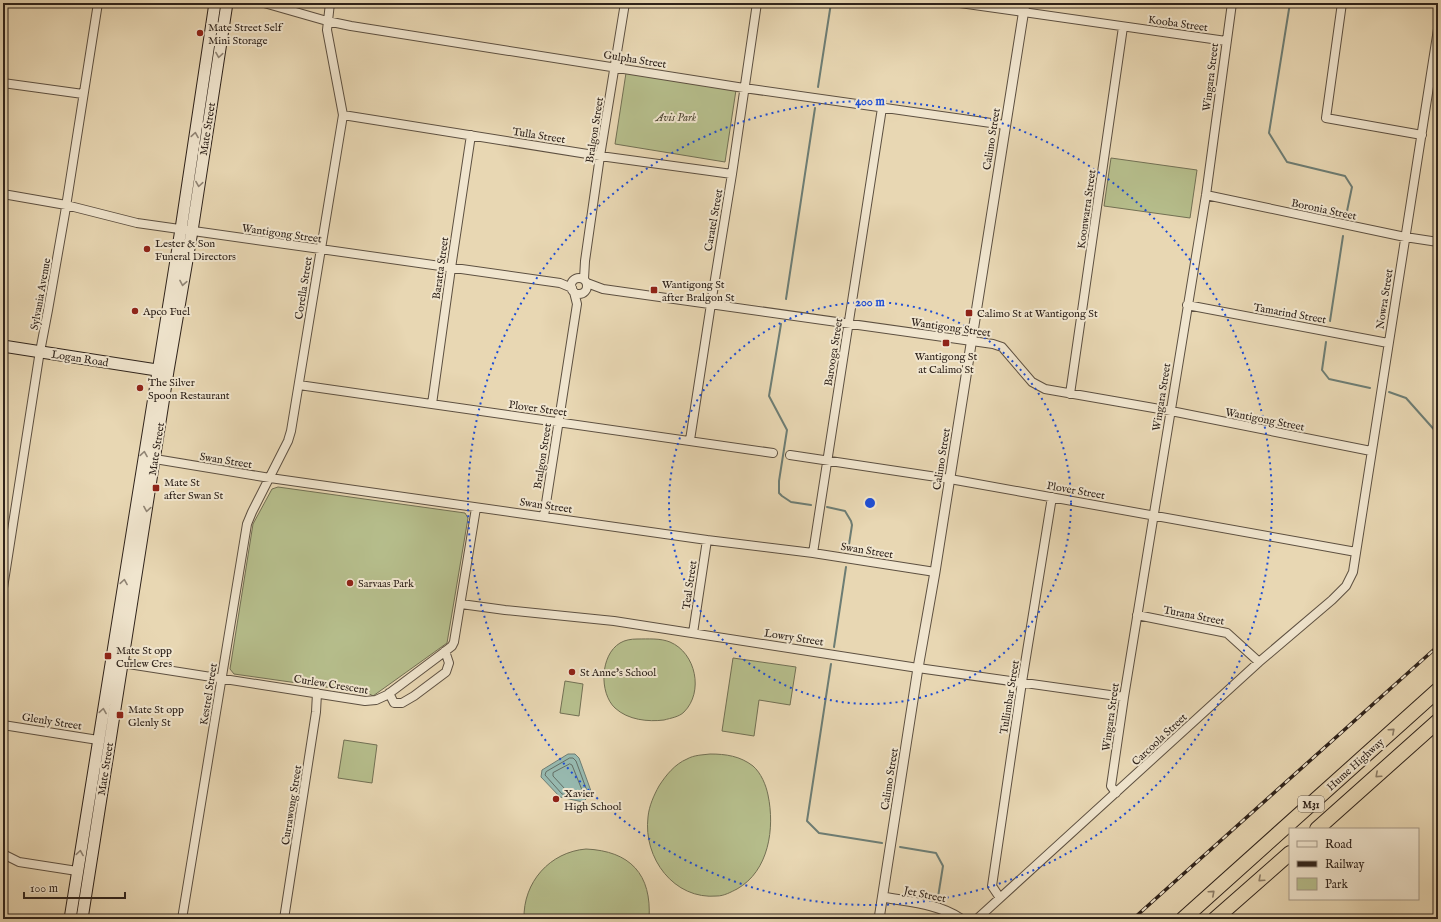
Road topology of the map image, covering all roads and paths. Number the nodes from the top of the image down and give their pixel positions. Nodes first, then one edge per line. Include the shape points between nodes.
1 (98, 3) edge
2 (215, 3) edge
3 (227, 3) edge
4 (264, 3) edge
5 (330, 3) edge
6 (625, 3) edge
7 (758, 3) edge
8 (960, 3) edge
9 (1232, 3) edge
10 (1342, 3) edge
11 (1025, 8) edge
12 (327, 20) junction
13 (1123, 27) junction
14 (1438, 29) edge
15 (1226, 41) junction
16 (615, 67) junction
17 (3, 83) edge
18 (744, 88) junction
19 (83, 94) junction
20 (882, 108) junction
21 (342, 115) junction
22 (1005, 124) junction
23 (471, 135) junction
24 (1422, 135) junction
25 (600, 156) junction
26 (732, 174) junction
27 (3, 194) edge
28 (1206, 195) junction
29 (66, 204) junction
30 (186, 230) junction
31 (1405, 237) junction
32 (1438, 242) edge
33 (321, 250) junction
34 (451, 268) junction
35 (580, 286) junction
36 (710, 304) junction
37 (1187, 306) junction
38 (848, 324) junction
39 (972, 341) junction
40 (1388, 343) junction
41 (3, 346) edge
42 (40, 352) junction
43 (163, 370) junction
44 (299, 385) junction
45 (1070, 394) junction
46 (432, 404) junction
47 (1170, 411) junction
48 (559, 423) junction
49 (690, 440) junction
50 (1372, 451) junction
51 (773, 453) dead end
52 (790, 455) dead end
53 (155, 459) junction
54 (828, 460) junction
55 (270, 478) junction
56 (950, 479) junction
57 (1052, 497) junction
58 (476, 508) junction
59 (544, 516) junction
60 (1153, 516) junction
61 (707, 540) junction
62 (1356, 552) junction
63 (813, 553) junction
64 (935, 572) junction
65 (1353, 572) joint
66 (3, 588) edge
67 (461, 604) junction
68 (1137, 615) junction
69 (693, 633) junction
70 (445, 651) junction
71 (1259, 662) junction
72 (122, 663) junction
73 (918, 668) junction
74 (222, 678) junction
75 (1022, 682) junction
76 (1438, 690) edge
77 (317, 693) junction
78 (388, 693) junction
79 (1124, 697) junction
80 (1438, 721) edge
81 (3, 725) edge
82 (98, 740) junction
83 (1116, 793) junction
84 (1318, 828) edge
85 (3, 854) edge
86 (1289, 854) edge
87 (77, 871) junction
88 (882, 897) junction
89 (1000, 898) junction
90 (70, 919) edge
91 (82, 919) edge
92 (182, 919) edge
93 (284, 919) edge
94 (879, 919) edge
95 (961, 919) edge
96 (977, 919) edge
97 (1183, 919) edge
98 (1216, 919) edge

1 - 19 street, Sylvania Avenue
30 -> 2 main road, Mate Street
3 -> 30 main road, Mate Street
4 - 12 street, Gulpha Street
5 - 12 street, Corella Street
6 - 16 street, Bralgon Street
7 - 18 street, Caratel Street
8 - 11 street, Kooba Street
9 - 15 street, Wingara Street
10 - 24 street via 1326,118
11 - 13 street, Kooba Street
11 - 22 street, Calimo Street
12 - 16 street, Gulpha Street via 351,26
12 - 21 street, Corella Street via 328,40
13 - 15 street, Kooba Street
13 - 45 street, Koonwarra Street
14 - 24 street, Nowra Street
15 - 28 street, Wingara Street
16 - 18 street, Gulpha Street
16 - 25 street, Bralgon Street
17 - 19 street
18 - 20 street, Gulpha Street
18 - 26 street, Caratel Street
19 - 29 street, Sylvania Avenue
20 - 22 street, Gulpha Street
20 - 38 street, Barooga Street
21 - 23 street, Tulla Street
21 - 33 street, Corella Street
22 - 39 street, Calimo Street
23 - 25 street, Tulla Street
23 - 34 street, Baratta Street
24 - 31 street, Nowra Street
25 - 26 street, Tulla Street
25 - 35 street, Bralgon Street
26 - 36 street, Caratel Street
27 - 29 street, Wantigong Street
28 - 31 street, Boronia Street
28 - 37 street, Wingara Street
29 - 30 street, Wantigong Street via 137,223
29 - 42 street, Sylvania Avenue
30 - 33 street, Wantigong Street
30 - 43 main road, Mate Street
31 - 32 street, Boronia Street
31 - 40 street, Nowra Street
33 - 34 street, Wantigong Street
33 - 44 street, Corella Street
34 - 35 street, Wantigong Street
34 - 46 street, Baratta Street
35 - 36 street, Wantigong Street
35 - 48 street, Bralgon Street
36 - 38 street, Wantigong Street
36 - 49 street, Caratel Street
37 - 40 street, Tamarind Street
37 - 47 street, Wingara Street
38 - 39 street, Wantigong Street
38 - 54 street, Barooga Street
39 - 45 street, Wantigong Street via 999,345 1032,382 1045,389
39 - 56 street, Calimo Street
40 - 50 street, Nowra Street
41 - 42 main road, Logan Road
42 - 43 main road, Logan Road
42 - 66 street, Sylvania Avenue
43 - 53 main road, Mate Street
82 -> 43 main road, Mate Street
44 - 46 street, Plover Street
44 - 55 street, Corella Street via 290,436
45 - 47 street, Wantigong Street
46 - 48 street, Plover Street
47 - 50 street, Wantigong Street
47 - 60 street, Wingara Street
48 - 49 street, Plover Street
48 - 59 street, Bralgon Street
49 - 51 street, Plover Street
50 - 62 street, Nowra Street
52 - 54 street, Plover Street
53 - 55 street, Swan Street
53 -> 72 main road, Mate Street
54 - 56 street, Plover Street
54 - 63 street, Barooga Street
55 - 58 street, Swan Street
55 - 74 street, Kestrel Street via 247,524
56 - 57 street, Plover Street
56 - 64 street, Calimo Street
57 - 60 street, Plover Street
57 - 75 street, Tullimbar Street
58 - 59 street, Swan Street
58 - 67 street, Curlew Crescent
59 - 61 street, Swan Street
60 - 62 street, Plover Street
60 - 68 street, Wingara Street
61 - 63 street, Swan Street
61 - 69 street, Teal Street
62 - 65 street, Nowra Street
63 - 64 street, Swan Street
64 - 73 street, Calimo Street
65 - 71 street, Carcoola Street via 1346,586 1332,600
67 - 69 street, Lowry Street via 614,621
67 - 70 street, Curlew Crescent via 454,642
68 - 71 street, Turana Street via 1227,633
68 - 79 street, Wingara Street
69 - 73 street, Lowry Street
70 - 78 street, Curlew Crescent
70 - 78 street via 449,663 446,672 414,696 398,704 394,703
71 - 83 street, Carcoola Street
72 - 74 street, Curlew Crescent
72 - 91 main road, Mate Street
73 - 75 street, Lowry Street
73 - 88 street, Calimo Street
74 - 77 street, Curlew Crescent
74 - 92 street, Kestrel Street
75 - 79 street, Lowry Street
75 - 89 street, Tullimbar Street via 992,886
97 -> 76 highway, Hume Highway / M31
77 - 78 street, Curlew Crescent via 372,701
77 - 93 street, Currawong Street
79 - 83 street, Wingara Street via 1111,786
80 -> 84 highway, Hume Highway / M31
81 - 82 street, Glenly Street
87 -> 82 main road, Mate Street
83 - 89 street, Carcoola Street
85 - 87 street via 19,862
86 -> 98 highway
87 - 90 main road, Mate Street
88 - 94 street, Calimo Street
88 - 95 street, Jet Street via 935,906
89 - 96 street, Carcoola Street

